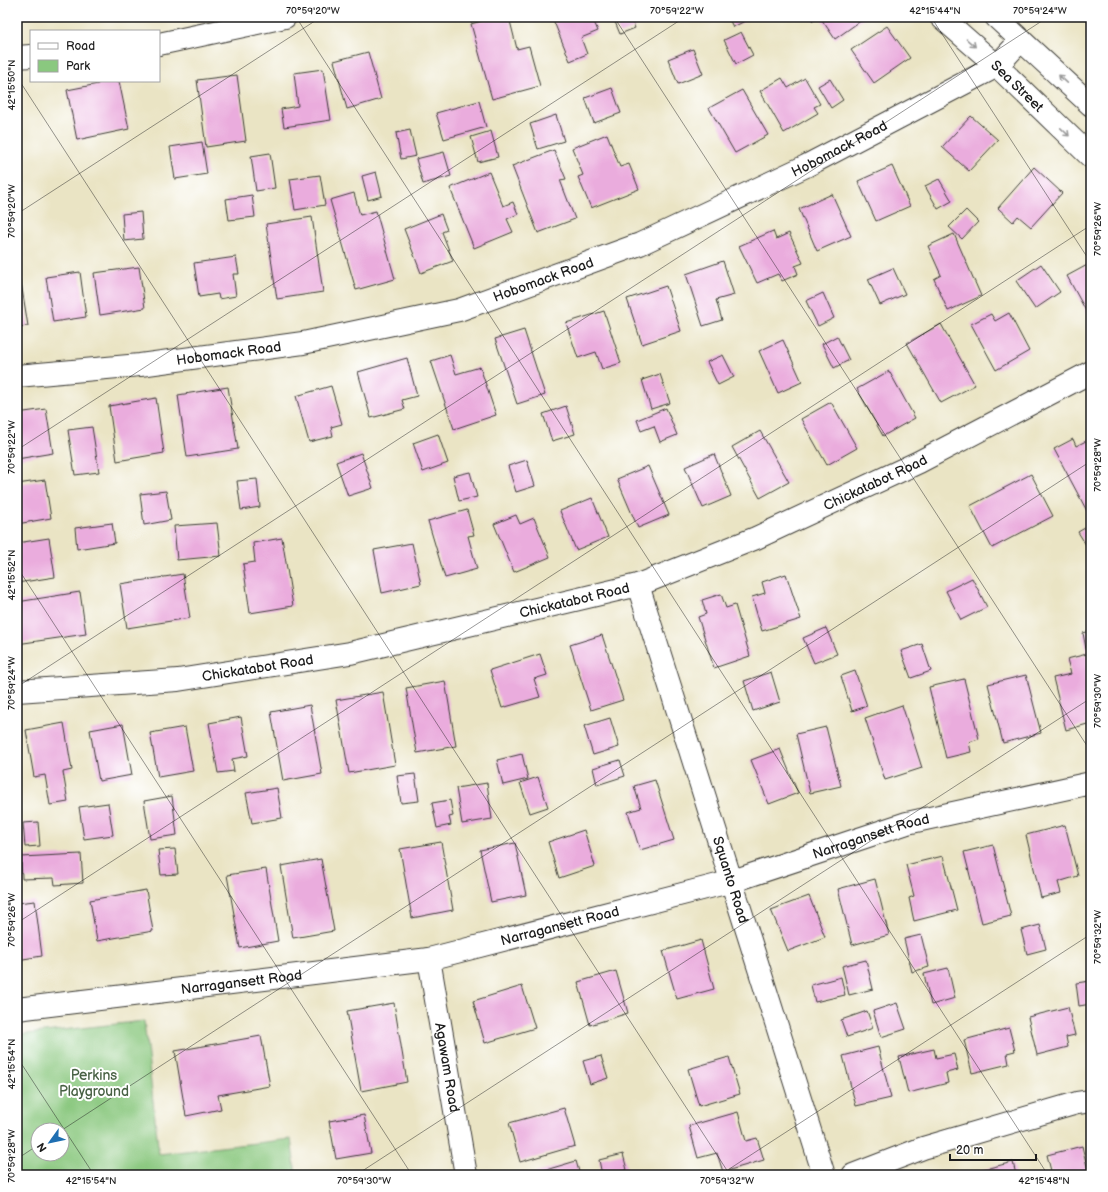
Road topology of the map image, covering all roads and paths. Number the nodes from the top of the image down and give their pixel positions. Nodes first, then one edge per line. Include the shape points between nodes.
1 (285, 17) edge
2 (941, 17) edge
3 (996, 17) edge
4 (1021, 40) junction
5 (160, 44) edge
6 (30, 56) edge
7 (17, 57) edge
8 (997, 66) junction
9 (1091, 105) edge
10 (1091, 157) edge
11 (1091, 372) edge
12 (17, 376) edge
13 (638, 585) junction
14 (17, 691) edge
15 (1091, 783) edge
16 (733, 881) junction
17 (429, 959) junction
18 (17, 1009) edge
19 (1091, 1101) edge
20 (466, 1175) edge
21 (824, 1175) edge
22 (853, 1175) edge

1 - 5 street
2 -> 8 street, Sea Street
3 - 4 street
4 - 8 street, Hobomack Road
9 -> 4 street
6 - 7 street
8 -> 10 street, Sea Street
8 - 12 street, Hobomack Road via 806,166 640,244 459,310 304,343 140,365
11 - 13 street, Chickatabot Road via 919,462 756,538
13 - 14 street, Chickatabot Road via 350,653 178,680
13 - 16 street, Squanto Road
15 - 16 street, Narragansett Road via 907,823
16 - 17 street, Narragansett Road
16 - 21 street, Squanto Road
17 - 18 street, Narragansett Road
17 - 20 street, Agawam Road
19 - 22 street via 923,1148

